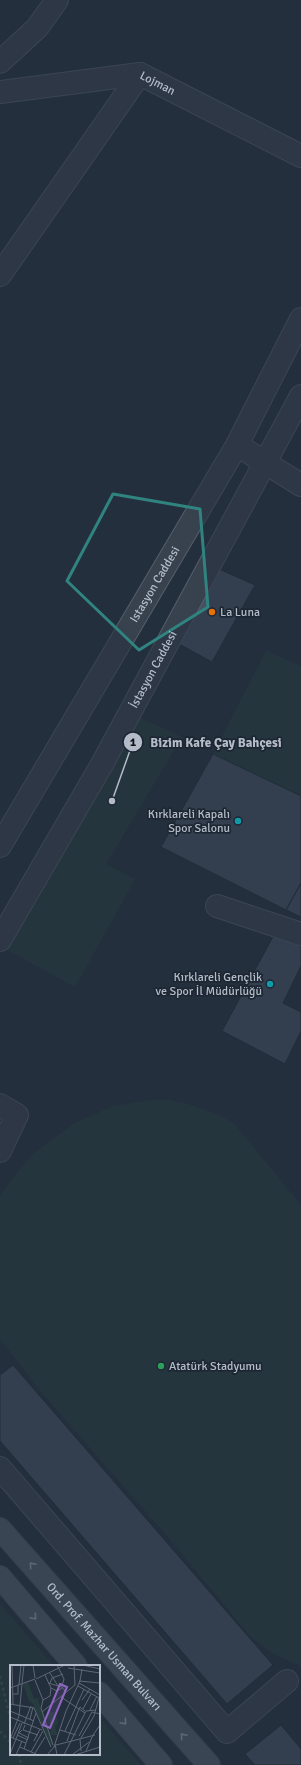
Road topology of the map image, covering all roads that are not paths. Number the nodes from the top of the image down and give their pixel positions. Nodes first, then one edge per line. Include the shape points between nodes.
1 (57, 0) edge
2 (0, 62) edge
3 (140, 74) junction
4 (0, 92) edge
5 (301, 156) edge
6 (0, 275) edge
7 (301, 319) edge
8 (301, 396) edge
9 (237, 445) junction
10 (266, 463) junction
11 (301, 485) edge
12 (0, 846) edge
13 (217, 906) dead end
14 (301, 934) edge
15 (0, 940) edge
16 (0, 1105) edge
17 (0, 1150) edge
18 (0, 1468) edge
19 (0, 1529) edge
20 (0, 1577) edge
21 (75, 1665) edge
22 (287, 1680) dead end
23 (100, 1694) edge
24 (161, 1765) edge
25 (209, 1765) edge

1 - 2 street via 37,28
3 - 4 street, Lojman
3 - 5 street, Lojman
3 - 6 street
7 - 9 street, Istasyon Caddesi
8 - 10 street, İstasyon Caddesi
9 - 10 street
9 - 12 street, Istasyon Caddesi
10 - 11 street
10 - 15 street, İstasyon Caddesi via 101,766
13 - 14 street
16 - 17 street via 17,1115
18 - 22 street via 227,1732
25 -> 19 main road, Ord. Prof. Mazhar Usman Bulvarı
20 -> 21 main road
23 -> 24 main road

